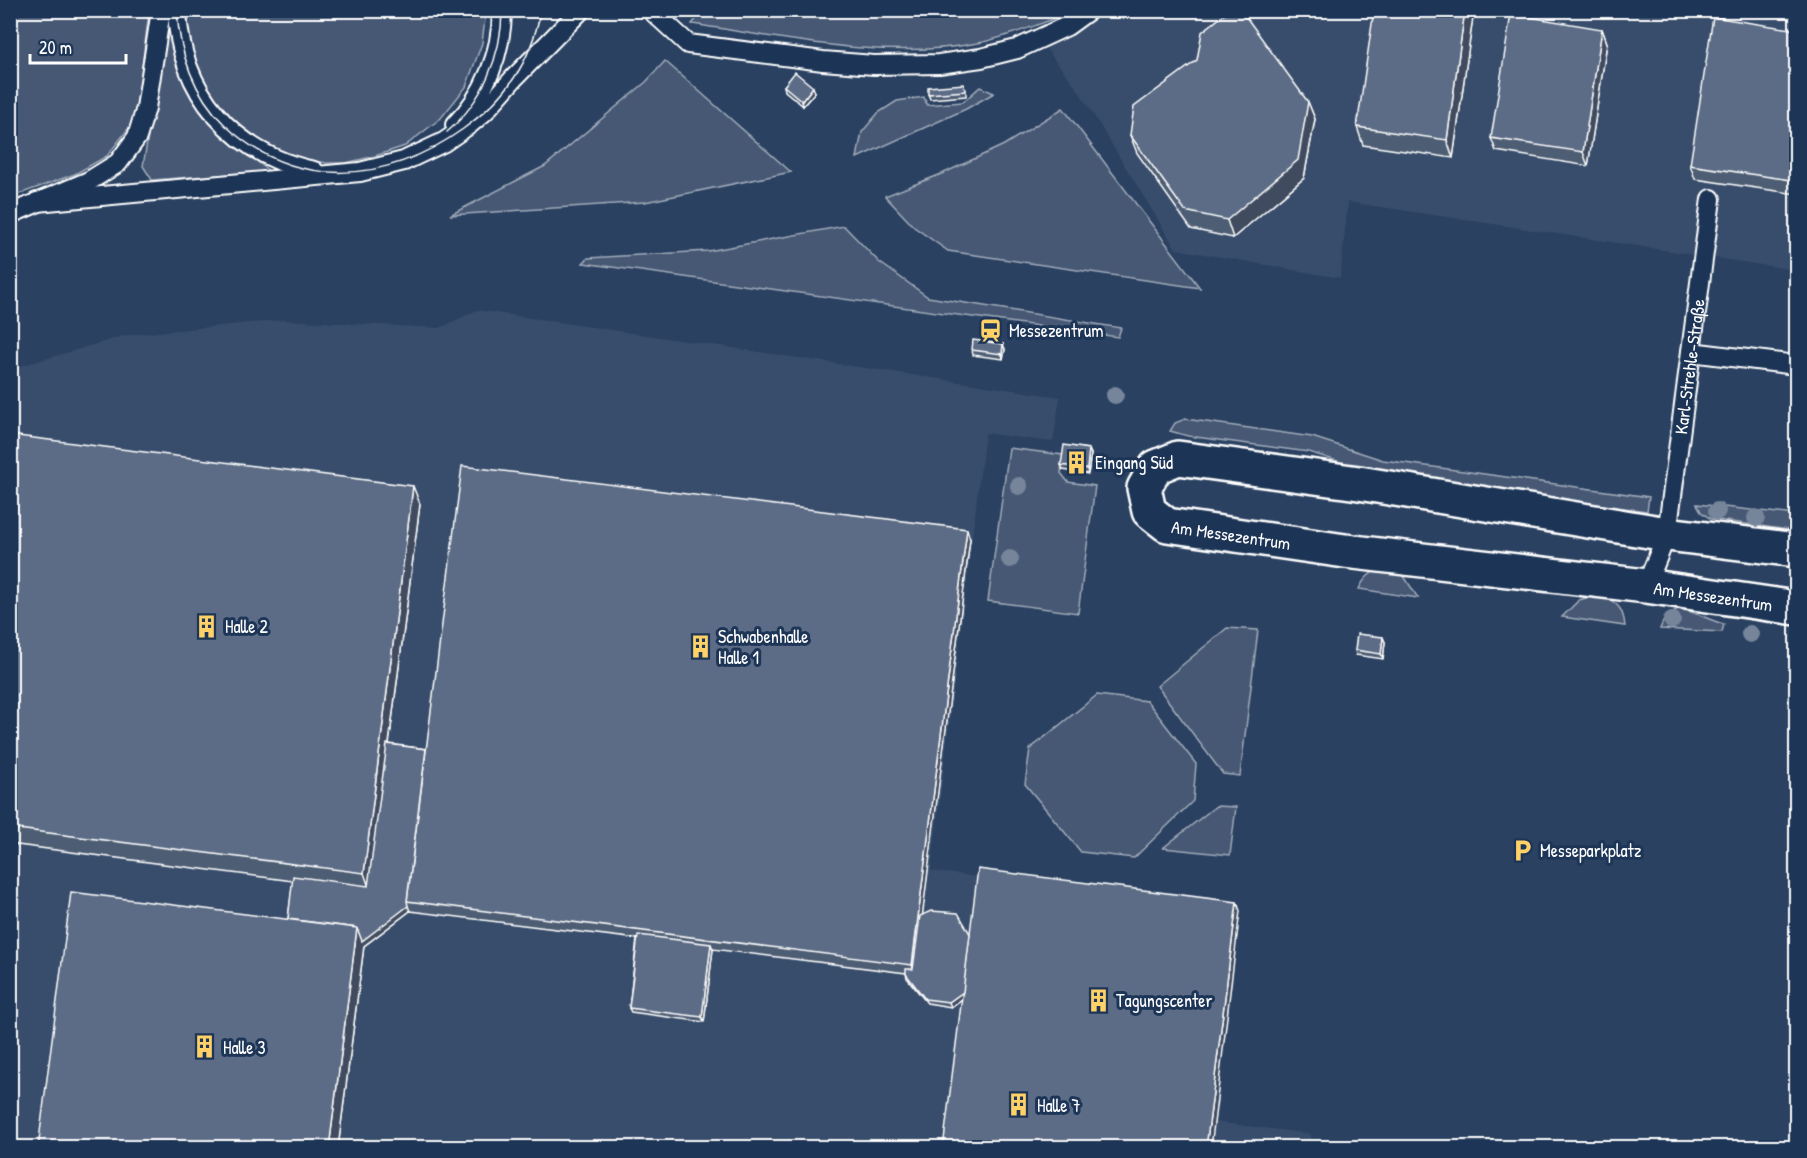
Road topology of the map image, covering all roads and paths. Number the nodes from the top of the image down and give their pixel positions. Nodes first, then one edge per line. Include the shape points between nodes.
1 (161, 10) edge
2 (177, 10) edge
3 (502, 10) edge
4 (582, 10) edge
5 (651, 10) edge
6 (1089, 10) edge
7 (381, 168) junction
8 (338, 174) junction
9 (1711, 199) dead end
10 (37, 202) junction
11 (10, 214) edge
12 (1691, 352) junction
13 (1797, 365) edge
14 (1667, 534) junction
15 (1797, 550) edge
16 (1646, 586) junction
17 (1797, 608) edge

1 - 10 lane via 146,108 137,137 118,163 88,181
2 - 8 lane via 186,63 218,119 269,157 303,169
3 - 7 lane via 501,36 490,72 463,117 425,149
4 - 7 lane via 470,124 426,152
5 - 6 lane via 688,44 874,65 939,64 1017,49 1067,26
7 - 8 lane
8 - 10 lane
9 - 12 lane, Karl-Strehle-Straße
10 - 11 lane
12 - 13 lane
12 - 14 lane, Karl-Strehle-Straße
14 - 15 street, Am Messezentrum
14 - 16 lane, Karl-Strehle-Straße
14 - 16 street, Am Messezentrum via 1359,483 1178,458 1156,467 1144,488 1149,511 1167,525 1345,551
16 - 17 street, Am Messezentrum

